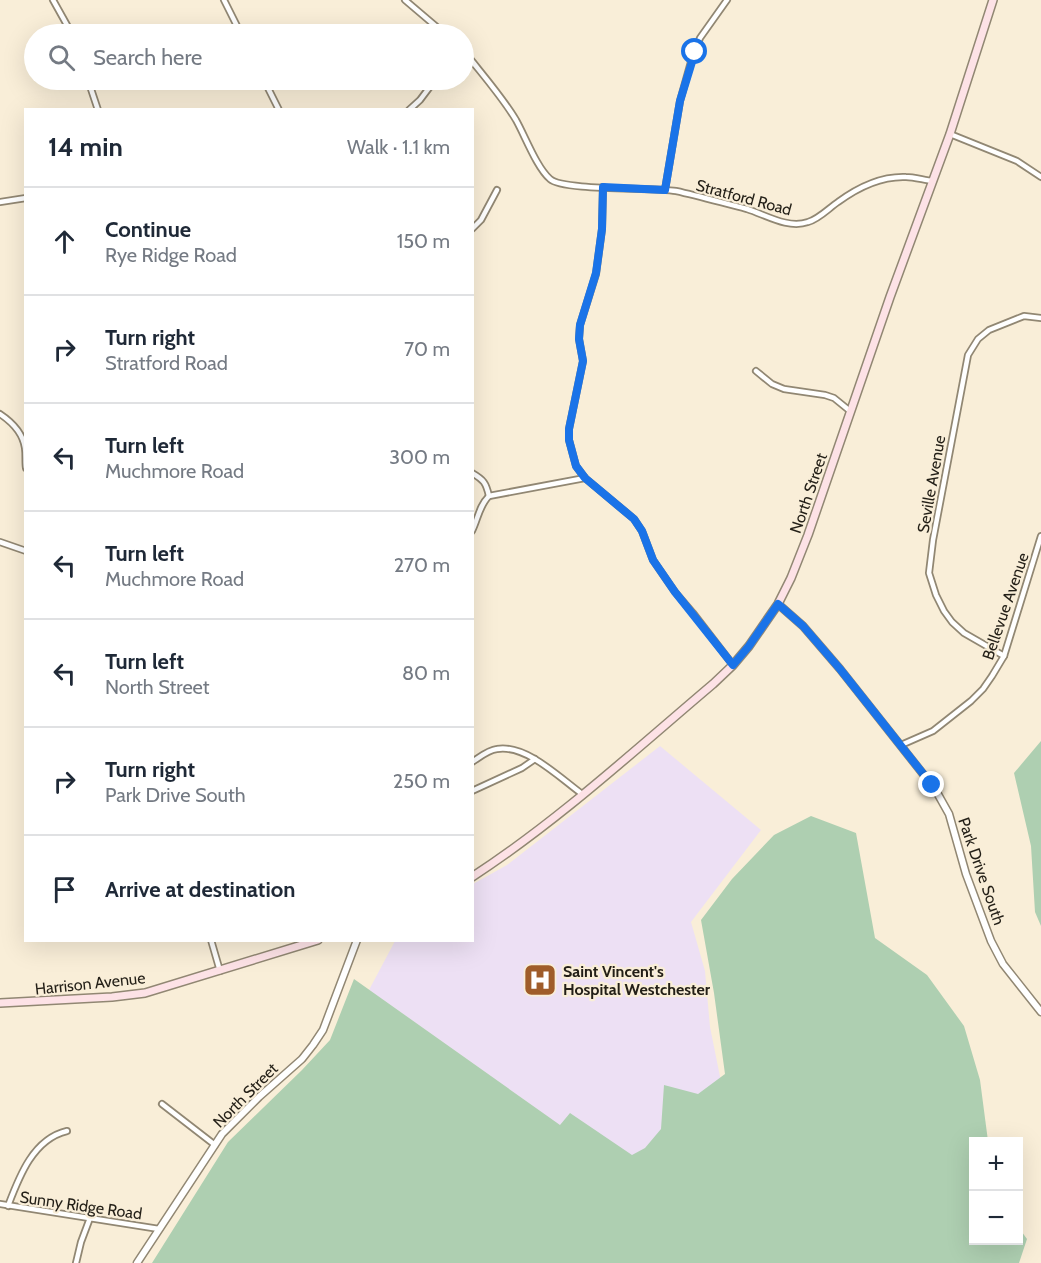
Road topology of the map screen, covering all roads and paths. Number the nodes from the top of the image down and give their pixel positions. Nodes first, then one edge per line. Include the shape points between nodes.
1 (53, 0) edge
2 (224, 0) edge
3 (405, 0) edge
4 (727, 0) edge
5 (993, 0) edge
6 (66, 24) edge
7 (236, 24) edge
8 (433, 24) edge
9 (474, 64) edge
10 (91, 90) edge
11 (269, 90) edge
12 (428, 90) edge
13 (97, 108) edge
14 (278, 108) edge
15 (411, 108) edge
16 (950, 134) junction
17 (1041, 177) edge
18 (933, 181) junction
19 (603, 187) junction
20 (497, 190) dead end
21 (665, 190) junction
22 (24, 198) edge
23 (0, 202) edge
24 (474, 227) edge
25 (1041, 318) edge
26 (756, 371) dead end
27 (850, 411) junction
28 (0, 414) edge
29 (24, 444) edge
30 (474, 474) edge
31 (585, 478) junction
32 (489, 496) junction
33 (474, 508) edge
34 (479, 509) junction
35 (474, 525) edge
36 (1041, 536) edge
37 (0, 542) edge
38 (24, 550) edge
39 (778, 604) junction
40 (1004, 656) junction
41 (733, 665) junction
42 (901, 745) junction
43 (535, 759) junction
44 (474, 761) edge
45 (474, 790) edge
46 (582, 794) junction
47 (474, 877) edge
48 (212, 942) edge
49 (312, 942) edge
50 (356, 942) edge
51 (219, 971) junction
52 (0, 1003) edge
53 (1041, 1012) edge
54 (162, 1104) dead end
55 (67, 1131) dead end
56 (215, 1145) junction
57 (0, 1204) edge
58 (8, 1206) junction
59 (90, 1218) junction
60 (159, 1228) junction
61 (76, 1263) edge
62 (137, 1263) edge

1 - 6 street
2 - 7 street
3 - 8 street
4 - 21 street via 700,38 692,58 680,101
5 - 16 main road, North Street
9 - 19 street, Stratford Road via 515,119 547,177 559,184
10 - 13 street
11 - 14 street
12 - 15 street
16 - 17 street via 1017,161
16 - 18 main road, North Street
18 - 21 street, Stratford Road via 907,177 872,183 810,222 798,224
18 - 27 main road, North Street
19 - 21 street, Stratford Road
19 - 31 street via 596,273 580,325 583,361 569,429 576,466
20 - 24 street
22 - 23 street
25 - 40 street, Seville Avenue via 1024,316 989,330 968,356 929,573 936,595 952,622 963,633
26 - 27 street via 784,389 834,398
27 - 39 main road, North Street via 802,551
28 - 29 street via 20,433
30 - 32 street via 486,484
31 - 32 street
31 - 41 street via 634,519 653,560
32 - 34 street
33 - 34 street
34 - 35 street
36 - 40 street, Bellevue Avenue
37 - 38 street
39 - 41 main road, North Street
39 - 42 street, Park Drive South via 803,626
40 - 42 street, Bellevue Avenue via 983,689 964,707 933,731
41 - 46 main road, North Street
42 - 53 street, Park Drive South via 946,809 966,874 1003,964
43 - 44 street via 505,748
43 - 45 street
43 - 46 street
46 - 47 main road, North Street
48 - 51 street
49 - 51 main road, Harrison Avenue
50 - 56 street, North Street via 323,1030 313,1045
51 - 52 main road, Harrison Avenue via 145,993
54 - 56 street
55 - 58 street via 49,1138 35,1151
56 - 60 street, North Street
57 - 58 street, Sunny Ridge Road
58 - 59 street, Sunny Ridge Road
59 - 60 street, Sunny Ridge Road
59 - 61 street
60 - 62 street, North Street

